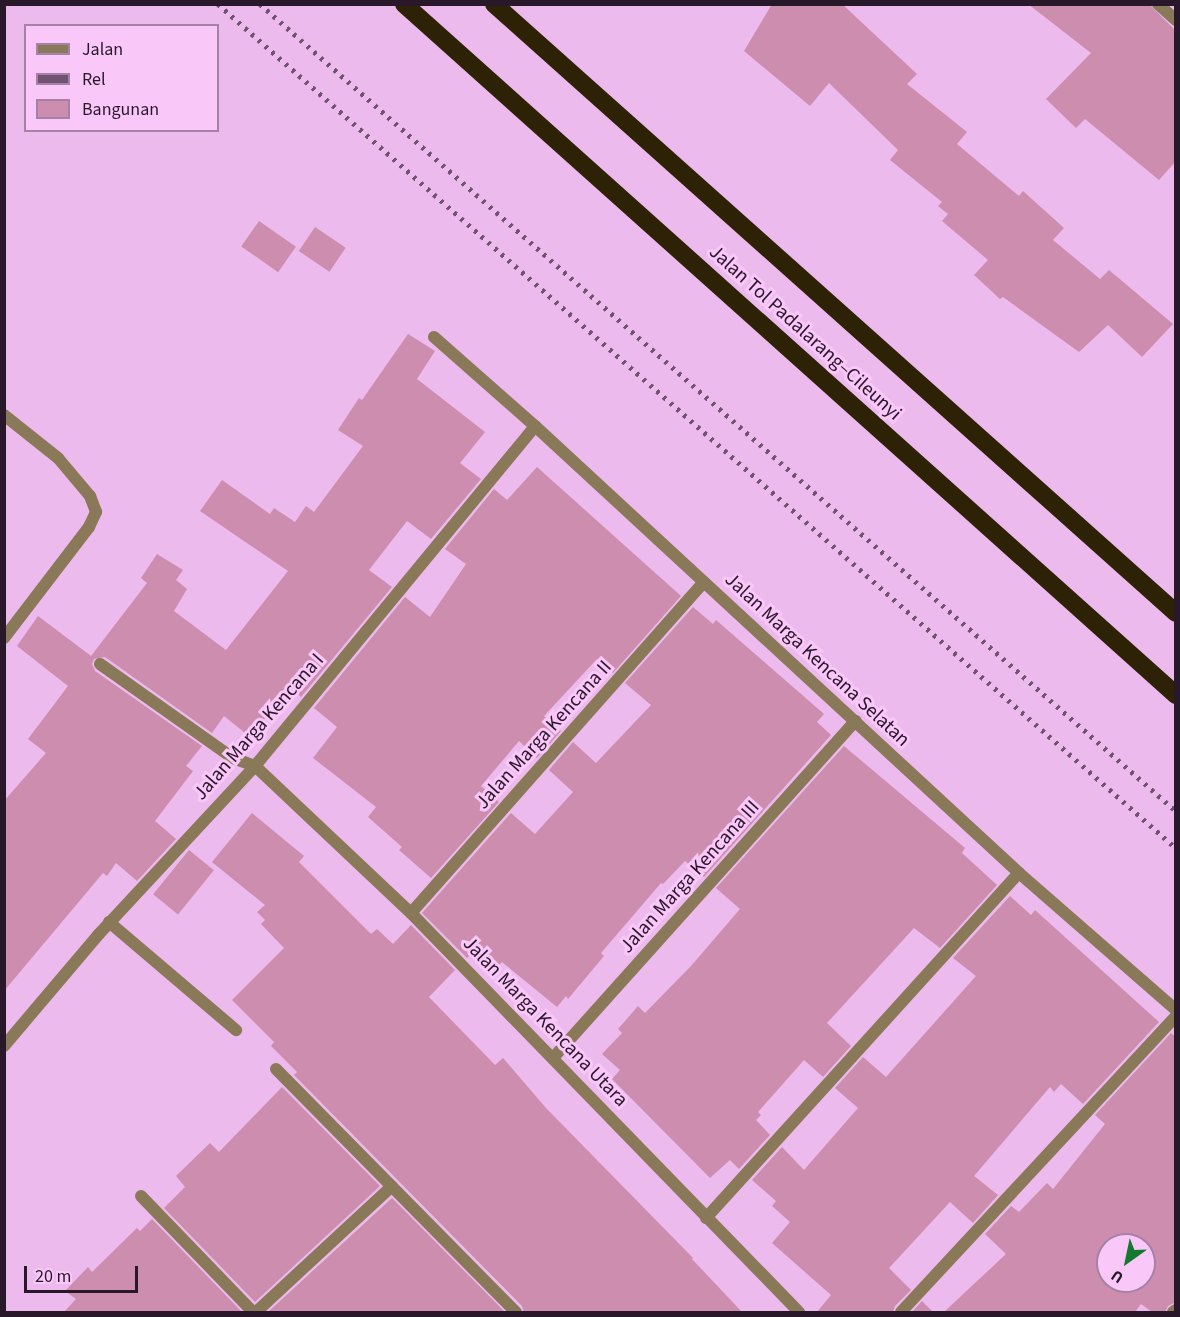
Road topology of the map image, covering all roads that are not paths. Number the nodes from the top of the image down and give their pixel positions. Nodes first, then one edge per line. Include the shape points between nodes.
1 (404, 4) edge
2 (494, 4) edge
3 (1158, 4) edge
4 (1176, 20) edge
5 (434, 337) dead end
6 (4, 415) edge
7 (535, 426) junction
8 (704, 582) junction
9 (1176, 613) edge
10 (4, 638) edge
11 (100, 664) dead end
12 (1176, 695) edge
13 (855, 721) junction
14 (255, 766) junction
15 (1019, 873) junction
16 (411, 914) junction
17 (109, 922) junction
18 (1176, 1010) edge
19 (1176, 1016) edge
20 (236, 1030) dead end
21 (4, 1046) edge
22 (553, 1058) junction
23 (276, 1069) dead end
24 (392, 1186) junction
25 (141, 1196) dead end
26 (706, 1218) junction
27 (255, 1312) edge
28 (516, 1312) edge
29 (799, 1312) edge
30 (901, 1312) edge

1 - 12 highway, Jalan Tol Padalarang–Cileunyi
2 - 9 highway, Jalan Tol Padalarang–Cileunyi
3 - 4 street
5 - 7 street, Jalan Marga Kencana Selatan
6 - 10 street via 58,458 90,496 96,512 89,527
7 - 8 street, Jalan Marga Kencana Selatan
7 - 14 street, Jalan Marga Kencana I
8 - 13 street, Jalan Marga Kencana Selatan
8 - 16 street, Jalan Marga Kencana II
11 - 14 street via 233,758
13 - 15 street, Jalan Marga Kencana Selatan
13 - 22 street, Jalan Marga Kencana III
14 - 16 street, Jalan Marga Kencana Utara
14 - 17 street, Jalan Marga Kencana I
15 - 18 street, Jalan Marga Kencana Selatan
15 - 26 street
16 - 22 street, Jalan Marga Kencana Utara
17 - 20 street
17 - 21 street, Jalan Marga Kencana I
19 - 30 street
22 - 26 street, Jalan Marga Kencana Utara
23 - 24 street
24 - 27 street
24 - 28 street
25 - 27 street
26 - 29 street, Jalan Marga Kencana Utara

